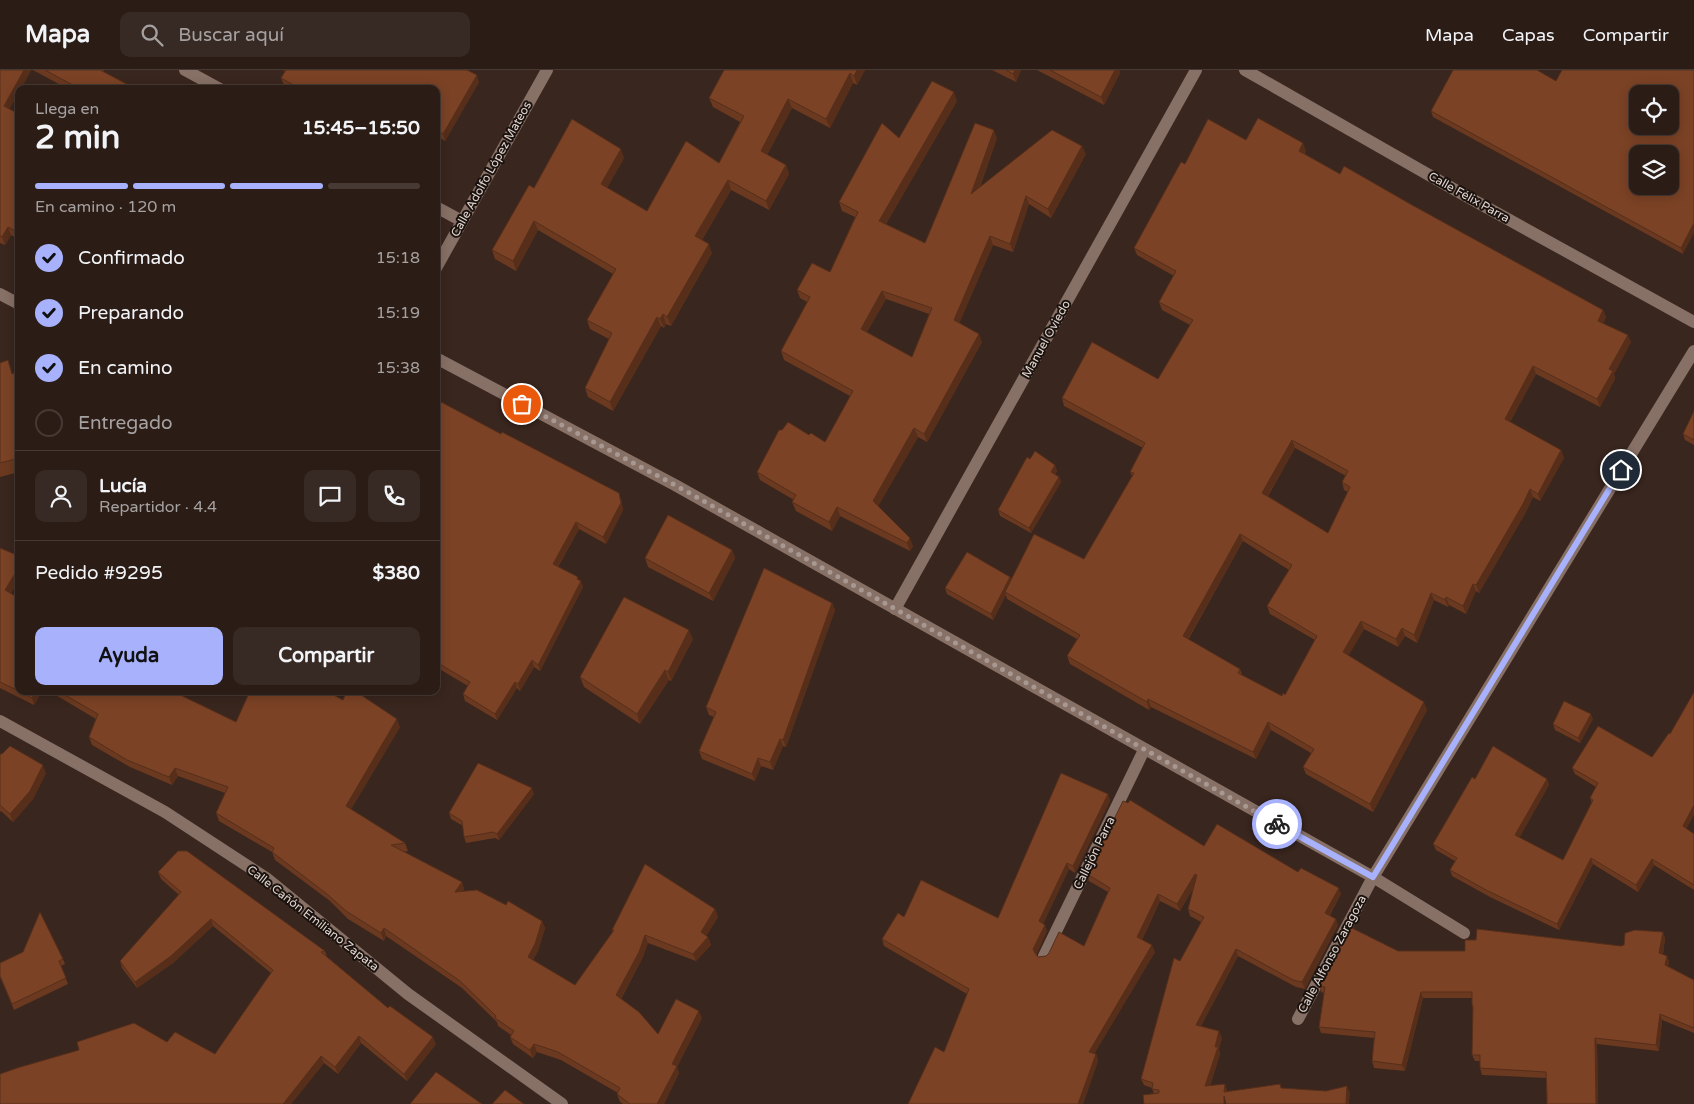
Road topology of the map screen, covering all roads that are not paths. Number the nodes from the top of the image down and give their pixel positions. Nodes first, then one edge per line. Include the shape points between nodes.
1 (186, 70) edge
2 (547, 70) edge
3 (1196, 70) edge
4 (1245, 70) edge
5 (213, 85) edge
6 (440, 209) edge
7 (462, 221) junction
8 (440, 261) edge
9 (0, 294) edge
10 (15, 302) edge
11 (1694, 322) edge
12 (1694, 351) edge
13 (440, 360) edge
14 (895, 609) junction
15 (0, 721) edge
16 (1144, 750) junction
17 (1373, 877) junction
18 (1464, 933) dead end
19 (1044, 956) edge
20 (1298, 1019) dead end
21 (562, 1104) edge

1 - 5 street
2 - 7 street, Calle Adolfo López Mateos
3 - 14 street, Manuel Oviedo
4 - 11 street, Calle Félix Parra via 1457,192
6 - 7 street
7 - 8 street, Calle Adolfo López Mateos
9 - 10 street
12 - 17 street, Calle Alfonso Zaragoza
13 - 14 street via 675,485
14 - 16 street
15 - 21 street, Calle Cañón Emiliano Zapata via 165,812 266,878 408,994
16 - 17 street
16 - 19 street, Callejón Parra
17 - 18 street
17 - 20 street, Calle Alfonso Zaragoza

